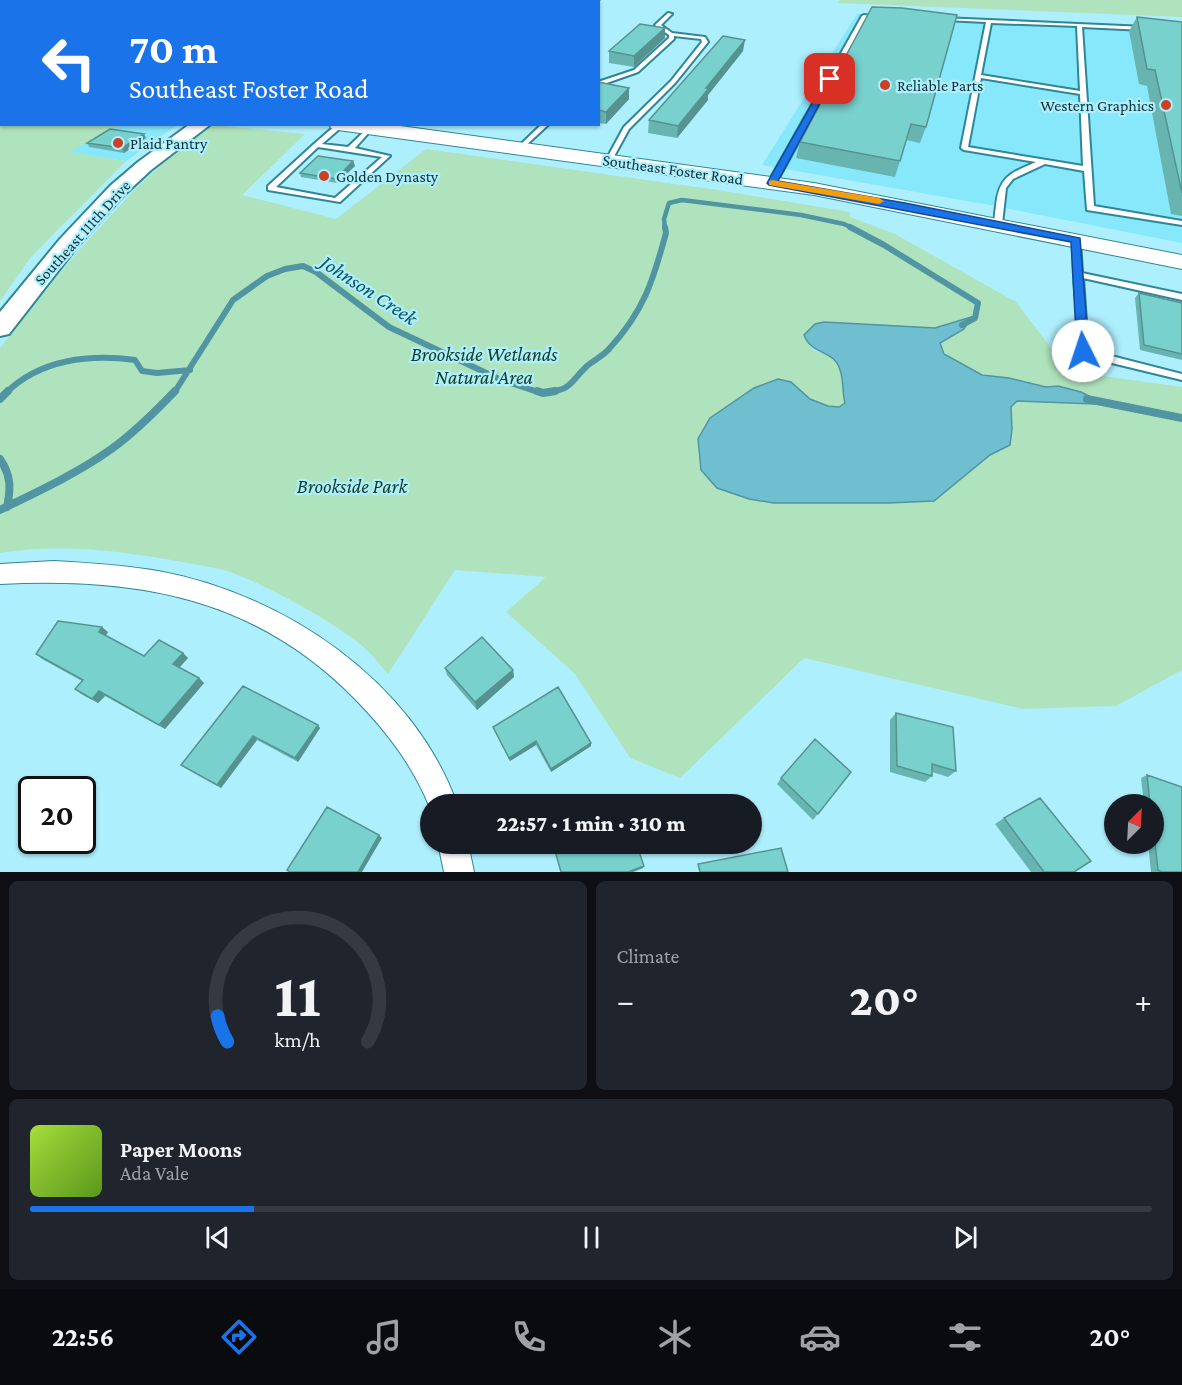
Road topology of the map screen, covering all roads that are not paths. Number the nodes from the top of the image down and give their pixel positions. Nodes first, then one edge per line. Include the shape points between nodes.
1 (670, 14) dead end
2 (887, 17) edge
3 (932, 19) edge
4 (989, 21) junction
5 (1079, 25) junction
6 (1150, 28) edge
7 (671, 34) junction
8 (978, 76) junction
9 (600, 83) edge
10 (1082, 93) junction
11 (200, 126) edge
12 (339, 126) edge
13 (347, 126) edge
14 (544, 126) edge
15 (369, 129) junction
16 (316, 145) junction
17 (520, 148) junction
18 (350, 149) junction
19 (609, 160) junction
20 (1043, 162) junction
21 (1087, 170) junction
22 (772, 183) junction
23 (1182, 223) edge
24 (998, 224) junction
25 (1076, 240) junction
26 (1182, 262) edge
27 (1078, 275) junction
28 (1182, 297) edge
29 (0, 328) edge
30 (1182, 376) edge
31 (0, 574) edge
32 (439, 794) edge
33 (455, 854) edge
34 (459, 872) edge

1 - 7 lane via 658,25
2 - 22 lane via 864,16
3 - 4 lane
4 - 5 lane
4 - 8 lane
5 - 6 lane
5 - 10 lane
7 - 9 lane via 672,38 636,71
7 - 19 lane via 703,38 705,42 673,82 626,128
8 - 10 lane
8 - 20 lane via 964,148
10 - 21 lane
11 - 29 main road, Southeast 111th Drive via 166,149 108,199
12 - 16 lane
13 - 15 main road, Southeast Foster Road
14 - 17 lane
15 - 17 main road, Southeast Foster Road
15 - 18 lane
16 - 18 lane
16 - 18 lane via 271,188 337,200 387,156
17 - 19 main road, Southeast Foster Road
19 - 22 main road, Southeast Foster Road
20 - 21 lane
20 - 24 lane via 1006,179 1001,186
21 - 23 lane via 1090,208
22 - 24 main road, Southeast Foster Road
24 - 25 main road, Southeast Foster Road
25 - 26 main road, Southeast Foster Road
25 - 27 lane
27 - 28 lane
27 - 30 lane via 1083,351
31 - 32 street via 70,571 147,578 210,594 282,625 309,641 368,692 412,746
33 - 34 street

